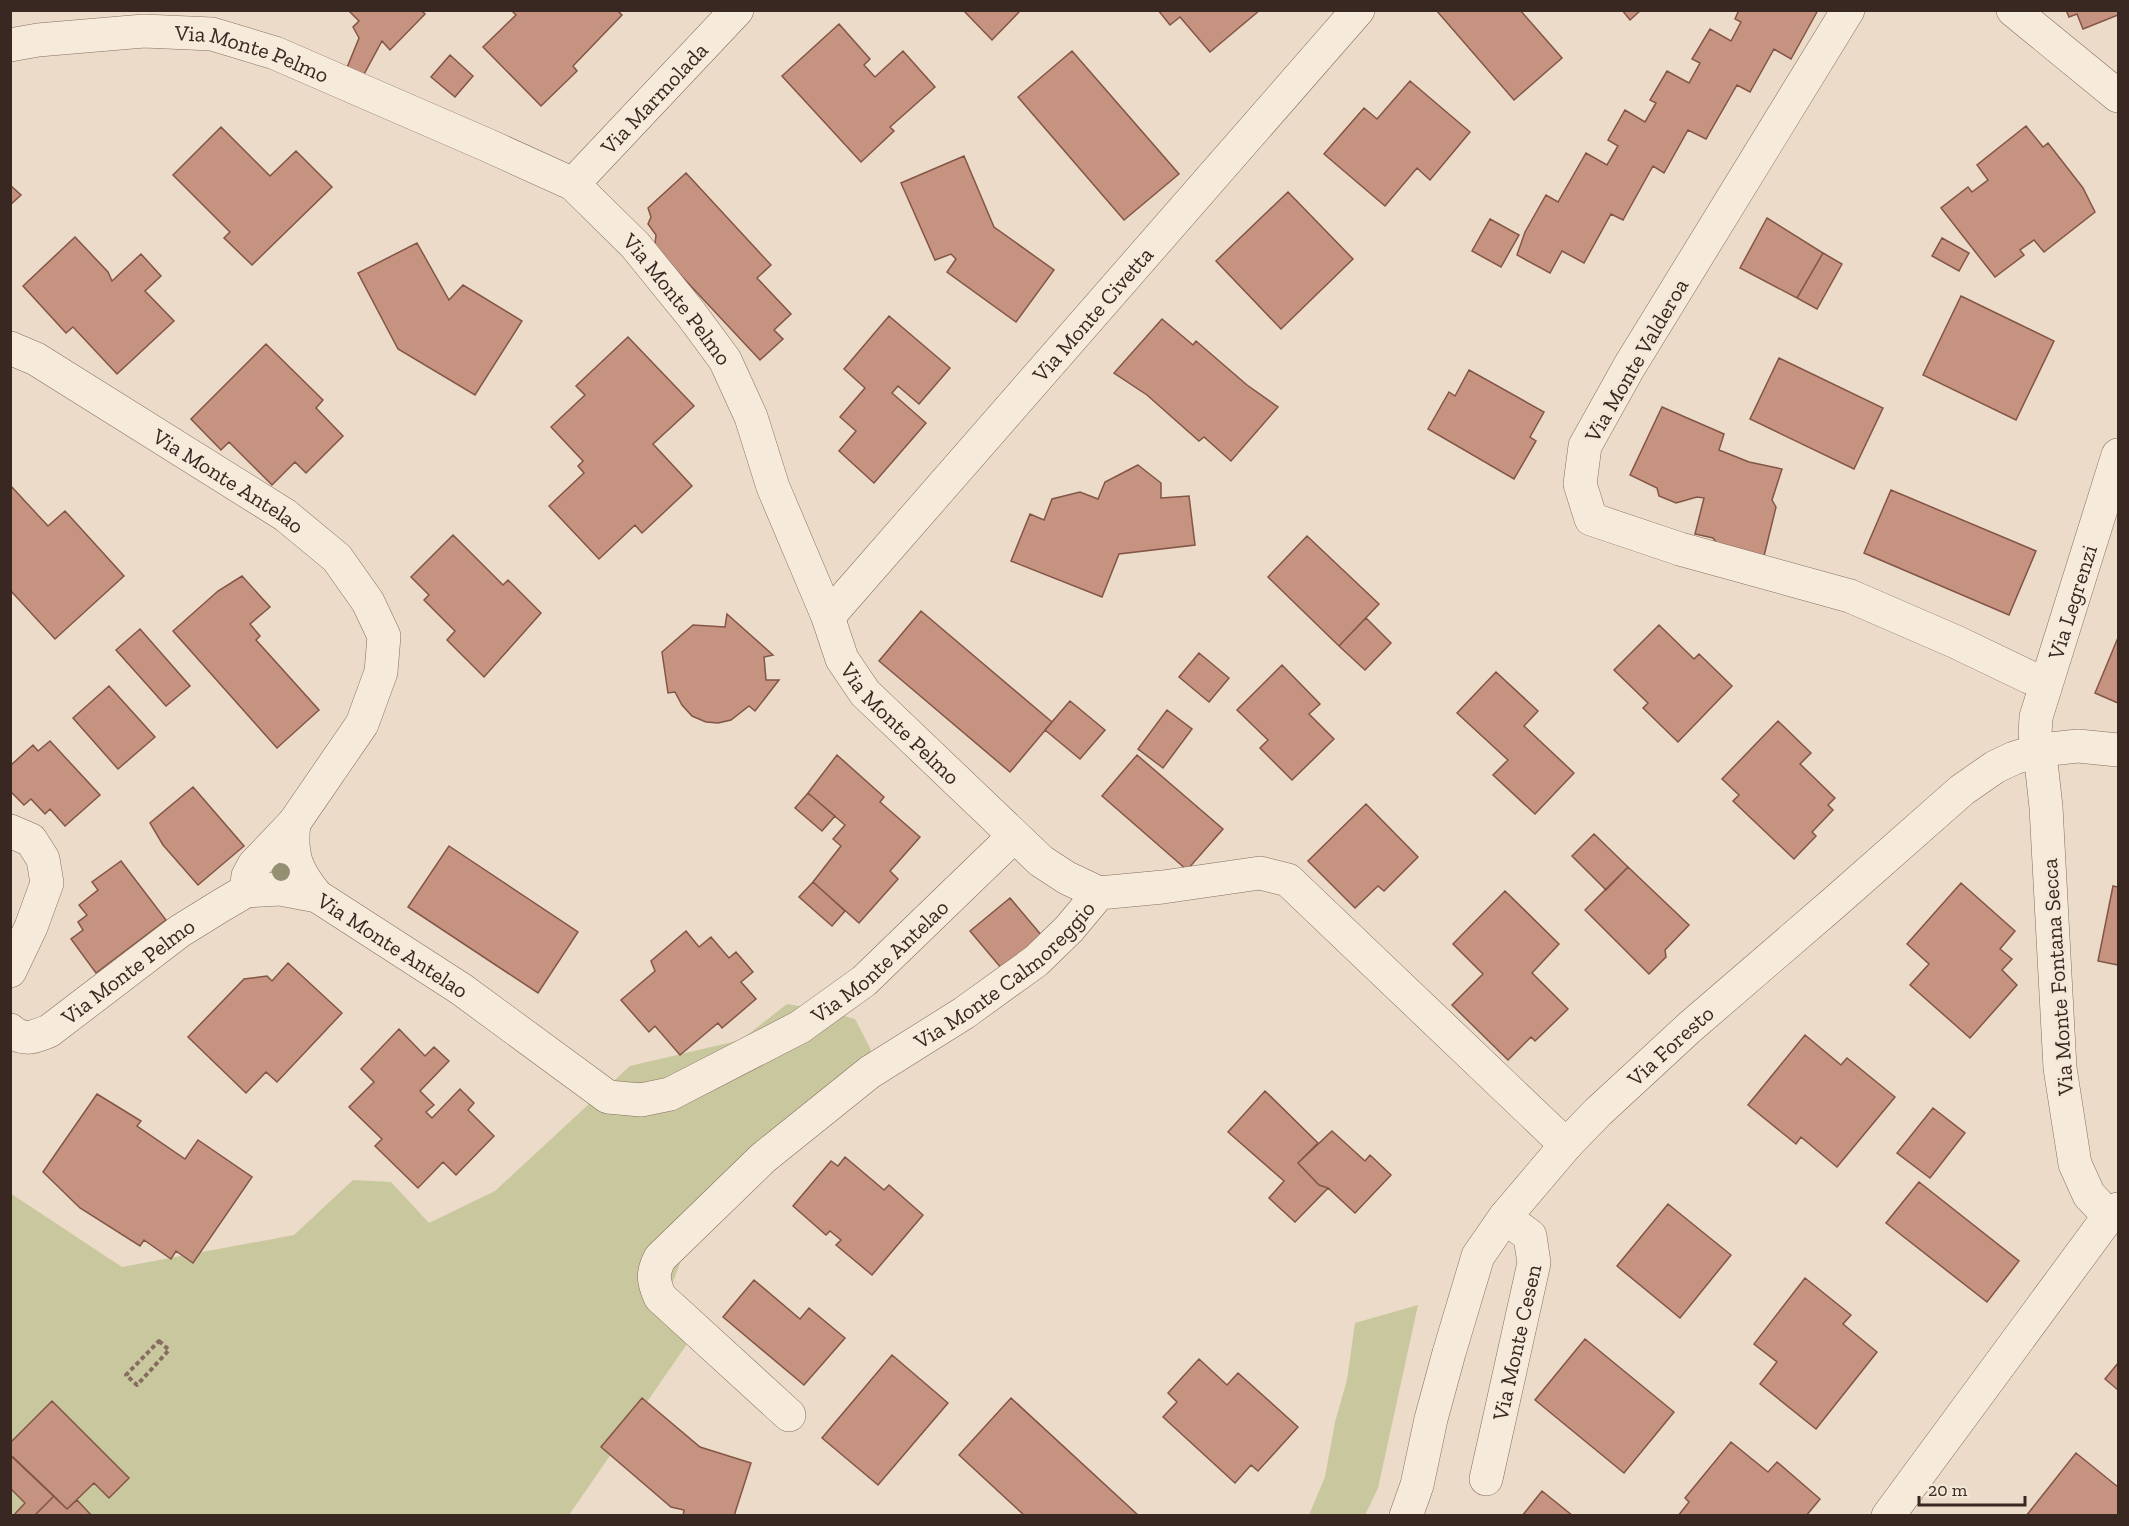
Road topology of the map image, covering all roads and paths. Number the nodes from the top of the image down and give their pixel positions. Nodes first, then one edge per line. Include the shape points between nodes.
1 (737, 10) edge
2 (1358, 10) edge
3 (1848, 10) edge
4 (2013, 10) edge
5 (10, 45) edge
6 (2118, 96) edge
7 (573, 184) junction
8 (10, 348) edge
9 (2118, 455) edge
10 (828, 617) junction
11 (2046, 683) junction
12 (2039, 750) junction
13 (2118, 750) edge
14 (294, 823) junction
15 (10, 831) edge
16 (1014, 836) junction
17 (246, 891) junction
18 (1099, 892) junction
19 (317, 896) junction
20 (10, 971) edge
21 (10, 1030) edge
22 (1566, 1145) junction
23 (2114, 1213) edge
24 (1505, 1217) junction
25 (126, 1375) joint
26 (789, 1415) dead end
27 (1486, 1479) dead end
28 (1406, 1515) edge
29 (1888, 1515) edge

1 - 7 street, Via Marmolada
2 - 10 street, Via Monte Civetta
3 - 11 street, Via Monte Valderoa via 1629,367 1585,446 1580,484 1591,519 1680,549 1850,596
4 - 6 street
5 - 7 street, Via Monte Pelmo via 144,31 212,34 274,54
7 - 10 street, Via Monte Pelmo via 635,245 725,360 751,417 772,487
8 - 14 street, Via Monte Antelao via 36,359 285,515 337,558 368,602 384,636 381,672 362,724
9 - 11 street, Via Legrenzi
10 - 16 street, Via Monte Pelmo via 842,658 865,693
11 - 12 street, Via Legrenzi via 2034,724
12 - 13 street, Via Foresto via 2078,746
12 - 22 street, Via Foresto via 1995,767 1957,794 1690,1027
12 - 23 street, Via Monte Fontana Secca via 2049,844 2060,1068 2075,1164 2090,1195
14 - 17 street, Via Monte Antelao via 254,865
14 - 19 street via 295,862
15 - 20 street via 31,840 43,859 47,884
16 - 18 street, Via Monte Pelmo via 1066,878
16 - 19 street, Via Monte Antelao via 864,981 800,1027 670,1094 641,1100 608,1097 461,989
17 - 19 street, Via Monte Antelao via 280,889
17 - 21 street, Via Monte Pelmo via 180,932 49,1031 34,1037 18,1036
18 - 22 street, Via Monte Calmoreggio via 1260,873 1288,880
18 - 26 street, Via Monte Calmoreggio via 1036,961 861,1079 763,1158 660,1258 653,1282 660,1297
22 - 24 street, Via Foresto
23 - 29 street, Via Monte Fontana Secca
24 - 27 street, Via Monte Cesen via 1530,1236 1534,1263
24 - 28 street, Via Foresto via 1478,1256 1464,1296
25 - 25 path via 159,1341 169,1350 137,1385

